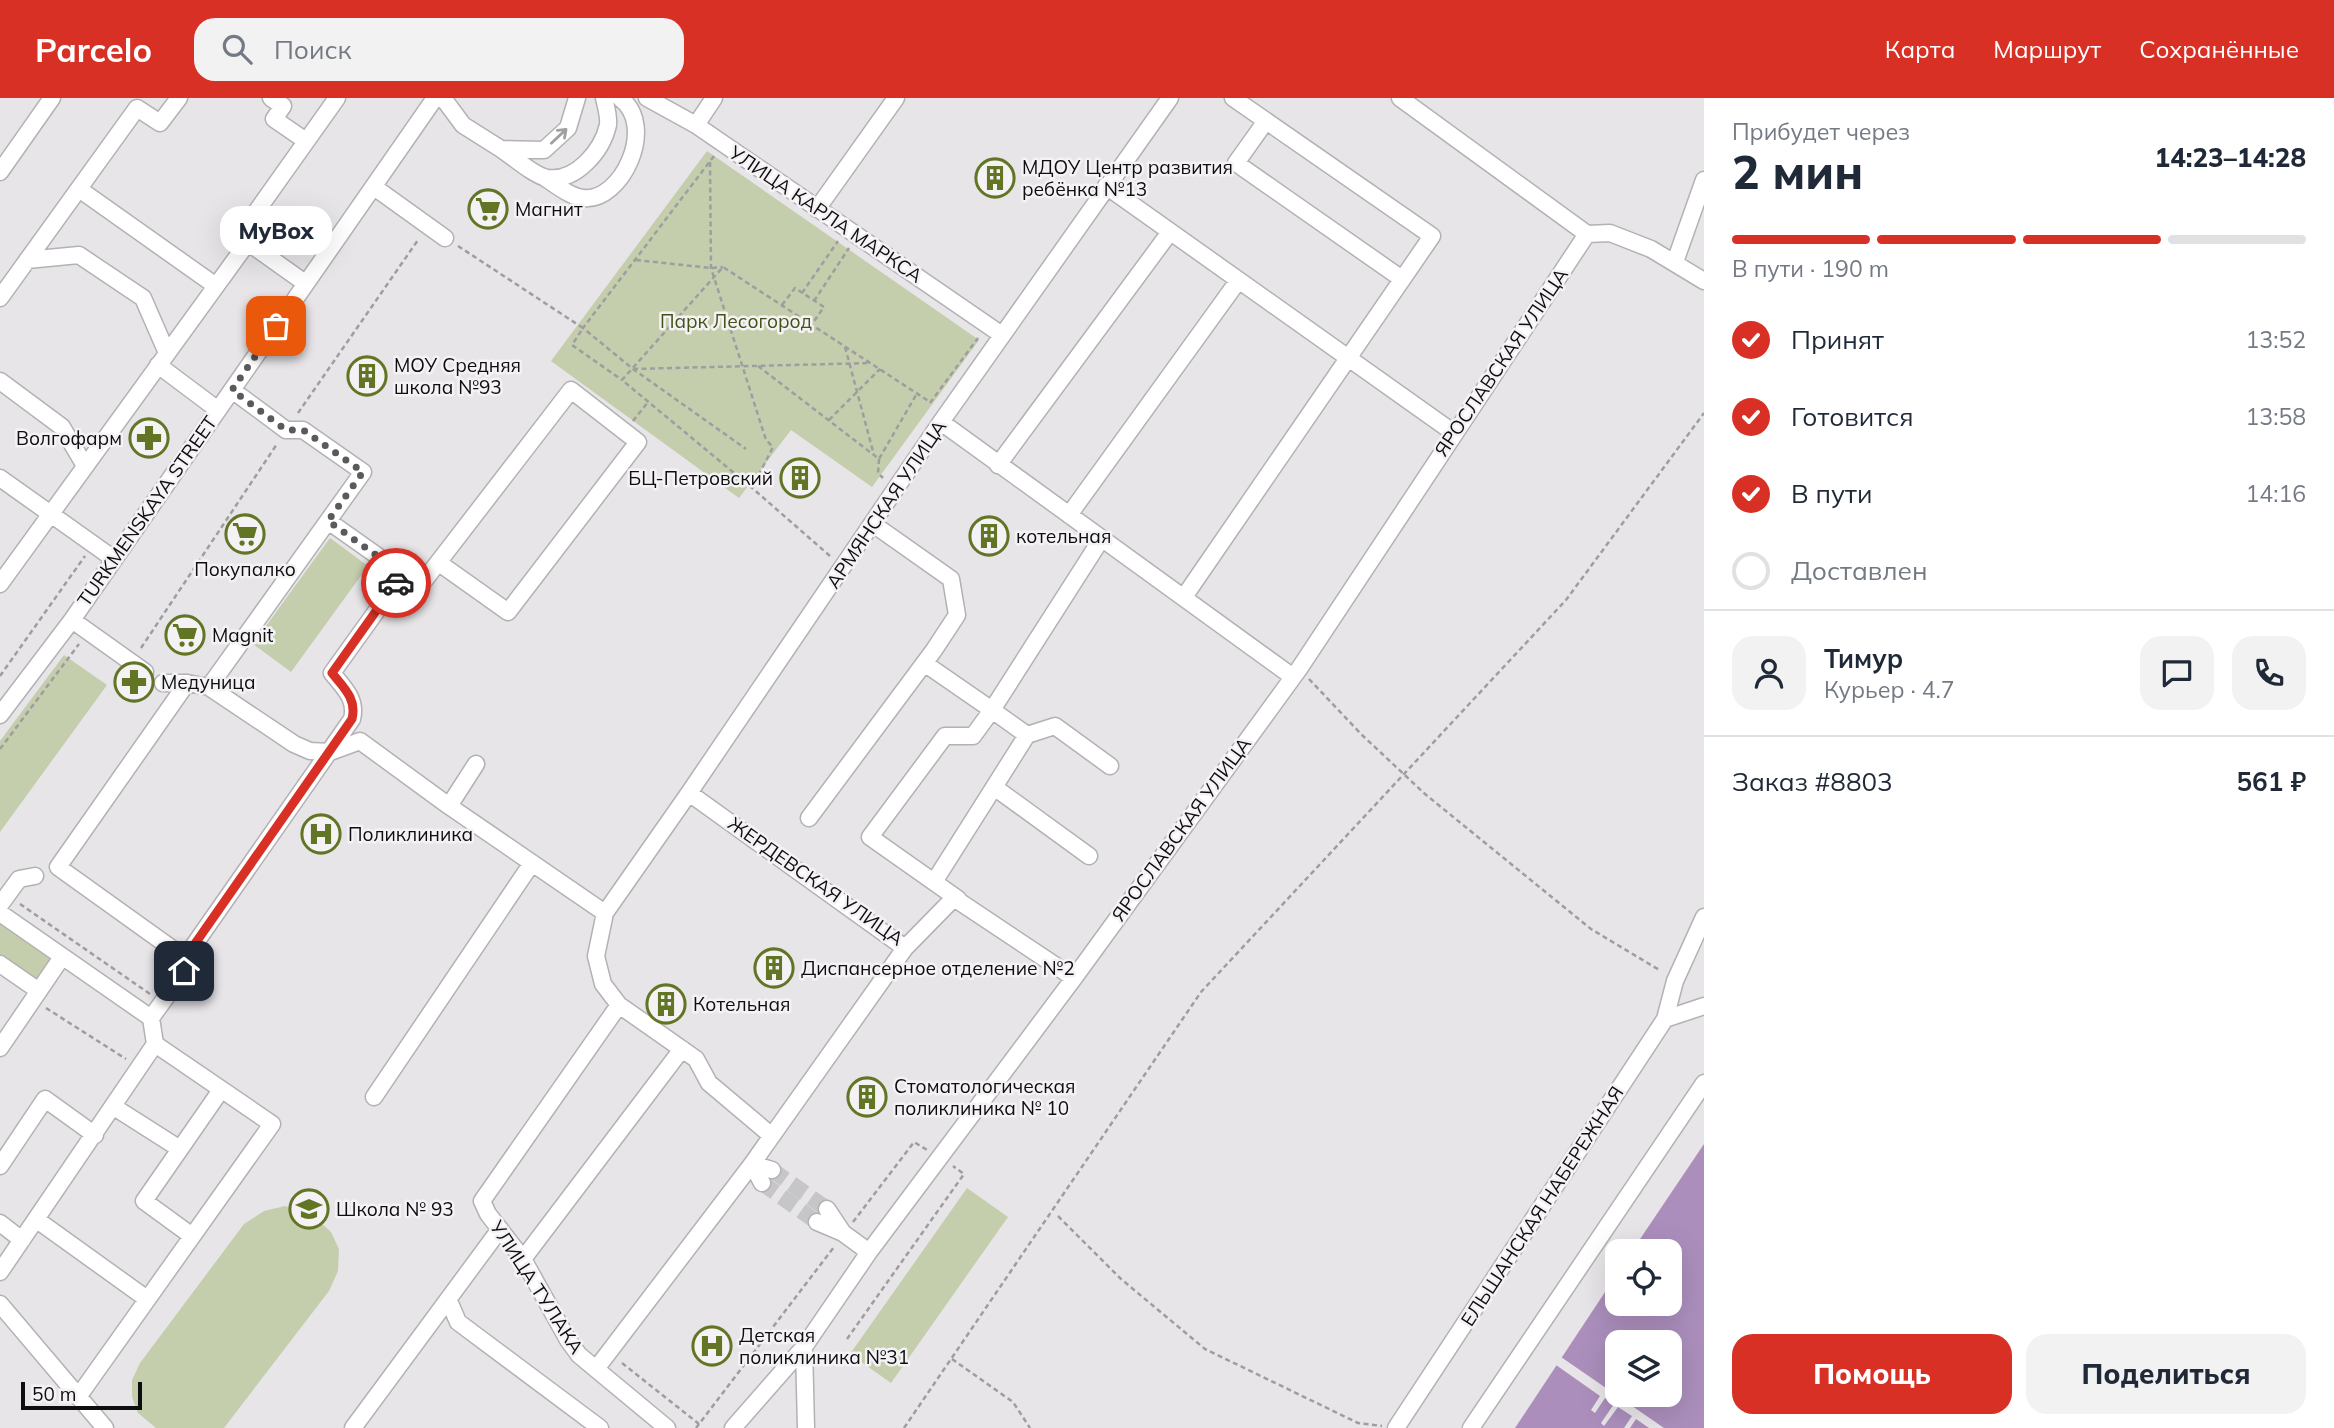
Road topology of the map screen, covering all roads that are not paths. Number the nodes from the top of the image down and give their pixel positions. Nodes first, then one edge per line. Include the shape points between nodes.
1 (52, 98) edge
2 (179, 98) edge
3 (271, 98) edge
4 (337, 98) edge
5 (435, 98) edge
6 (443, 98) edge
7 (577, 98) edge
8 (604, 98) edge
9 (620, 98) edge
10 (647, 98) edge
11 (715, 98) edge
12 (896, 98) edge
13 (1170, 98) edge
14 (1233, 98) edge
15 (1400, 98) edge
16 (140, 103) edge
17 (1266, 121) junction
18 (696, 125) junction
19 (306, 141) junction
20 (501, 149) junction
21 (0, 172) edge
22 (544, 177) junction
23 (1704, 180) edge
24 (1106, 186) junction
25 (374, 187) junction
26 (79, 189) junction
27 (817, 209) junction
28 (1170, 232) junction
29 (1587, 233) junction
30 (445, 238) road end
31 (247, 242) junction
32 (27, 260) junction
33 (1675, 262) junction
34 (1402, 279) junction
35 (1238, 281) junction
36 (1704, 281) edge
37 (305, 283) junction
38 (216, 286) junction
39 (0, 298) edge
40 (1002, 335) junction
41 (1348, 358) junction
42 (162, 359) junction
43 (0, 381) edge
44 (232, 390) junction
45 (218, 410) junction
46 (941, 422) junction
47 (1454, 433) junction
48 (998, 465) junction
49 (85, 466) junction
50 (0, 478) edge
51 (50, 513) junction
52 (1069, 515) junction
53 (328, 521) junction
54 (873, 524) junction
55 (1102, 538) junction
56 (114, 559) junction
57 (439, 563) junction
58 (403, 574) junction
59 (0, 584) edge
60 (1184, 597) junction
61 (72, 620) junction
62 (924, 663) junction
63 (138, 668) road end
64 (1296, 673) junction
65 (163, 683) dead end
66 (187, 683) junction
67 (209, 687) junction
68 (3, 705) edge
69 (992, 710) junction
70 (1027, 734) junction
71 (330, 752) junction
72 (476, 764) dead end
73 (1110, 766) dead end
74 (994, 787) junction
75 (689, 793) junction
76 (449, 806) junction
77 (809, 818) dead end
78 (1089, 856) dead end
79 (533, 863) junction
80 (58, 867) junction
81 (933, 881) junction
82 (958, 899) junction
83 (3, 900) edge
84 (0, 913) edge
85 (605, 913) junction
86 (1704, 919) edge
87 (905, 948) junction
88 (62, 957) junction
89 (0, 964) edge
90 (183, 969) junction
91 (1074, 978) junction
92 (36, 995) junction
93 (619, 1005) junction
94 (1704, 1006) edge
95 (151, 1018) junction
96 (1665, 1019) junction
97 (155, 1044) junction
98 (0, 1048) edge
99 (682, 1049) junction
100 (1704, 1083) edge
101 (221, 1090) junction
102 (374, 1097) dead end
103 (114, 1107) junction
104 (95, 1135) junction
105 (772, 1136) junction
106 (180, 1149) junction
107 (752, 1164) junction
108 (0, 1166) edge
109 (767, 1176) tunnel mouth
110 (822, 1216) tunnel mouth
111 (37, 1220) junction
112 (0, 1223) edge
113 (500, 1229) junction
114 (192, 1236) junction
115 (22, 1240) junction
116 (869, 1252) junction
117 (523, 1259) junction
118 (0, 1272) edge
119 (147, 1299) junction
120 (449, 1301) junction
121 (0, 1304) edge
122 (804, 1347) junction
123 (596, 1369) junction
124 (78, 1397) junction
125 (105, 1428) edge
126 (353, 1428) edge
127 (600, 1428) edge
128 (667, 1428) edge
129 (733, 1428) edge
130 (806, 1428) edge
131 (1396, 1428) edge
132 (1471, 1428) edge

1 - 21 street
2 - 16 street via 160,123
3 - 19 street via 283,106 274,119
4 - 19 street
5 - 25 street, TURKMENSKAYA STREET
6 - 20 street via 463,125
20 -> 7 street via 544,150 568,128
8 - 22 street via 608,124 592,156 581,169 559,178
9 - 22 street via 633,115 638,140 612,187 586,198 572,195
10 - 18 street, УЛИЦА КАРЛА МАРКСА
11 - 18 street
12 - 27 street
13 - 24 street, АРМЯНСКАЯ УЛИЦА
14 - 17 street
15 - 29 street
16 - 26 street
17 - 34 street via 1236,163
17 - 34 street via 1432,236
18 - 27 street, УЛИЦА КАРЛА МАРКСА
19 - 31 street via 239,236
20 - 22 street
23 - 33 street
24 - 28 street
24 - 40 street, АРМЯНСКАЯ УЛИЦА
25 - 30 street
25 - 37 street, TURKMENSKAYA STREET
26 - 32 street
26 - 38 street
27 - 40 street, УЛИЦА КАРЛА МАРКСА
28 - 35 street
28 - 48 street
29 - 33 street via 1611,233
29 - 47 street, ЯРОСЛАВСКАЯ УЛИЦА
31 - 37 street
31 - 38 street
32 - 39 street
32 - 42 street via 79,255 143,298
33 - 36 street
34 - 41 street
35 - 41 street
35 - 52 street
37 - 44 street, TURKMENSKAYA STREET
38 - 42 street
40 - 46 street, АРМЯНСКАЯ УЛИЦА
41 - 47 street
41 - 60 street
42 - 45 street
42 - 49 street
43 - 49 street via 62,426
44 - 45 street, TURKMENSKAYA STREET
44 - 53 street via 286,430 303,430 363,472
45 - 56 street, TURKMENSKAYA STREET
46 - 48 street
46 - 54 street, АРМЯНСКАЯ УЛИЦА
47 - 64 street, ЯРОСЛАВСКАЯ УЛИЦА
48 - 52 street
49 - 51 street
50 - 51 street
51 - 56 street
51 - 59 street
52 - 55 street
53 - 58 street
53 - 67 street
54 - 62 street via 951,579 957,615
54 - 75 street, АРМЯНСКАЯ УЛИЦА
55 - 60 street
55 - 69 street
56 - 61 street, TURKMENSKAYA STREET
57 - 57 street via 508,611 638,442 571,390
57 - 58 street via 420,586
58 - 71 street via 332,673 355,709
60 - 64 street
61 - 63 street
61 - 68 street, TURKMENSKAYA STREET
62 - 69 street
62 - 77 street
64 - 91 street, ЯРОСЛАВСКАЯ УЛИЦА
65 - 66 street
66 - 67 street
66 - 80 street
67 - 71 street via 294,744
69 - 70 street
69 - 81 street via 973,736 945,736 870,837
70 - 73 street via 1055,726
70 - 74 street
71 - 76 street via 360,741
71 - 90 street
72 - 76 street
74 - 78 street
74 - 81 street
75 - 85 street, АРМЯНСКАЯ УЛИЦА
75 - 87 street, ЖЕРДЕВСКАЯ УЛИЦА
76 - 79 street
79 - 85 street
79 - 102 street
80 - 83 street via 19,879
80 - 90 street
81 - 82 street
82 - 87 street, ЖЕРДЕВСКАЯ УЛИЦА
82 - 91 street
84 - 88 street
85 - 93 street via 596,956 604,984
86 - 96 street, ЕЛЬШАНСКАЯ НАБЕРЕЖНАЯ via 1675,981
87 - 105 street
88 - 92 street
88 - 95 street
89 - 92 street
90 - 95 street
91 - 116 street, ЯРОСЛАВСКАЯ УЛИЦА
92 - 98 street
93 - 99 street
93 - 113 street, УЛИЦА ТУЛАКА via 485,1194 483,1204
94 - 96 street
95 - 97 street
96 - 131 street, ЕЛЬШАНСКАЯ НАБЕРЕЖНАЯ
97 - 101 street
97 - 103 street
99 - 105 street via 696,1059 709,1083
99 - 117 street
100 - 132 street
101 - 106 street
101 - 114 street via 271,1124
103 - 104 street
103 - 106 street
104 - 108 street via 46,1099
104 - 111 street
105 - 107 street
106 - 114 street via 144,1201
107 - 109 street
107 - 123 street
110 - 116 street
111 - 115 street
111 - 119 street
112 - 115 street
113 - 117 street, УЛИЦА ТУЛАКА
113 - 120 street
114 - 119 street
115 - 118 street
116 - 122 street, ЯРОСЛАВСКАЯ УЛИЦА
117 - 123 street, УЛИЦА ТУЛАКА via 568,1340
119 - 124 street
120 - 126 street
120 - 127 street via 457,1322
121 - 124 street
122 - 129 street, ЯРОСЛАВСКАЯ УЛИЦА
122 - 130 street
123 - 128 street, УЛИЦА ТУЛАКА
124 - 125 street

